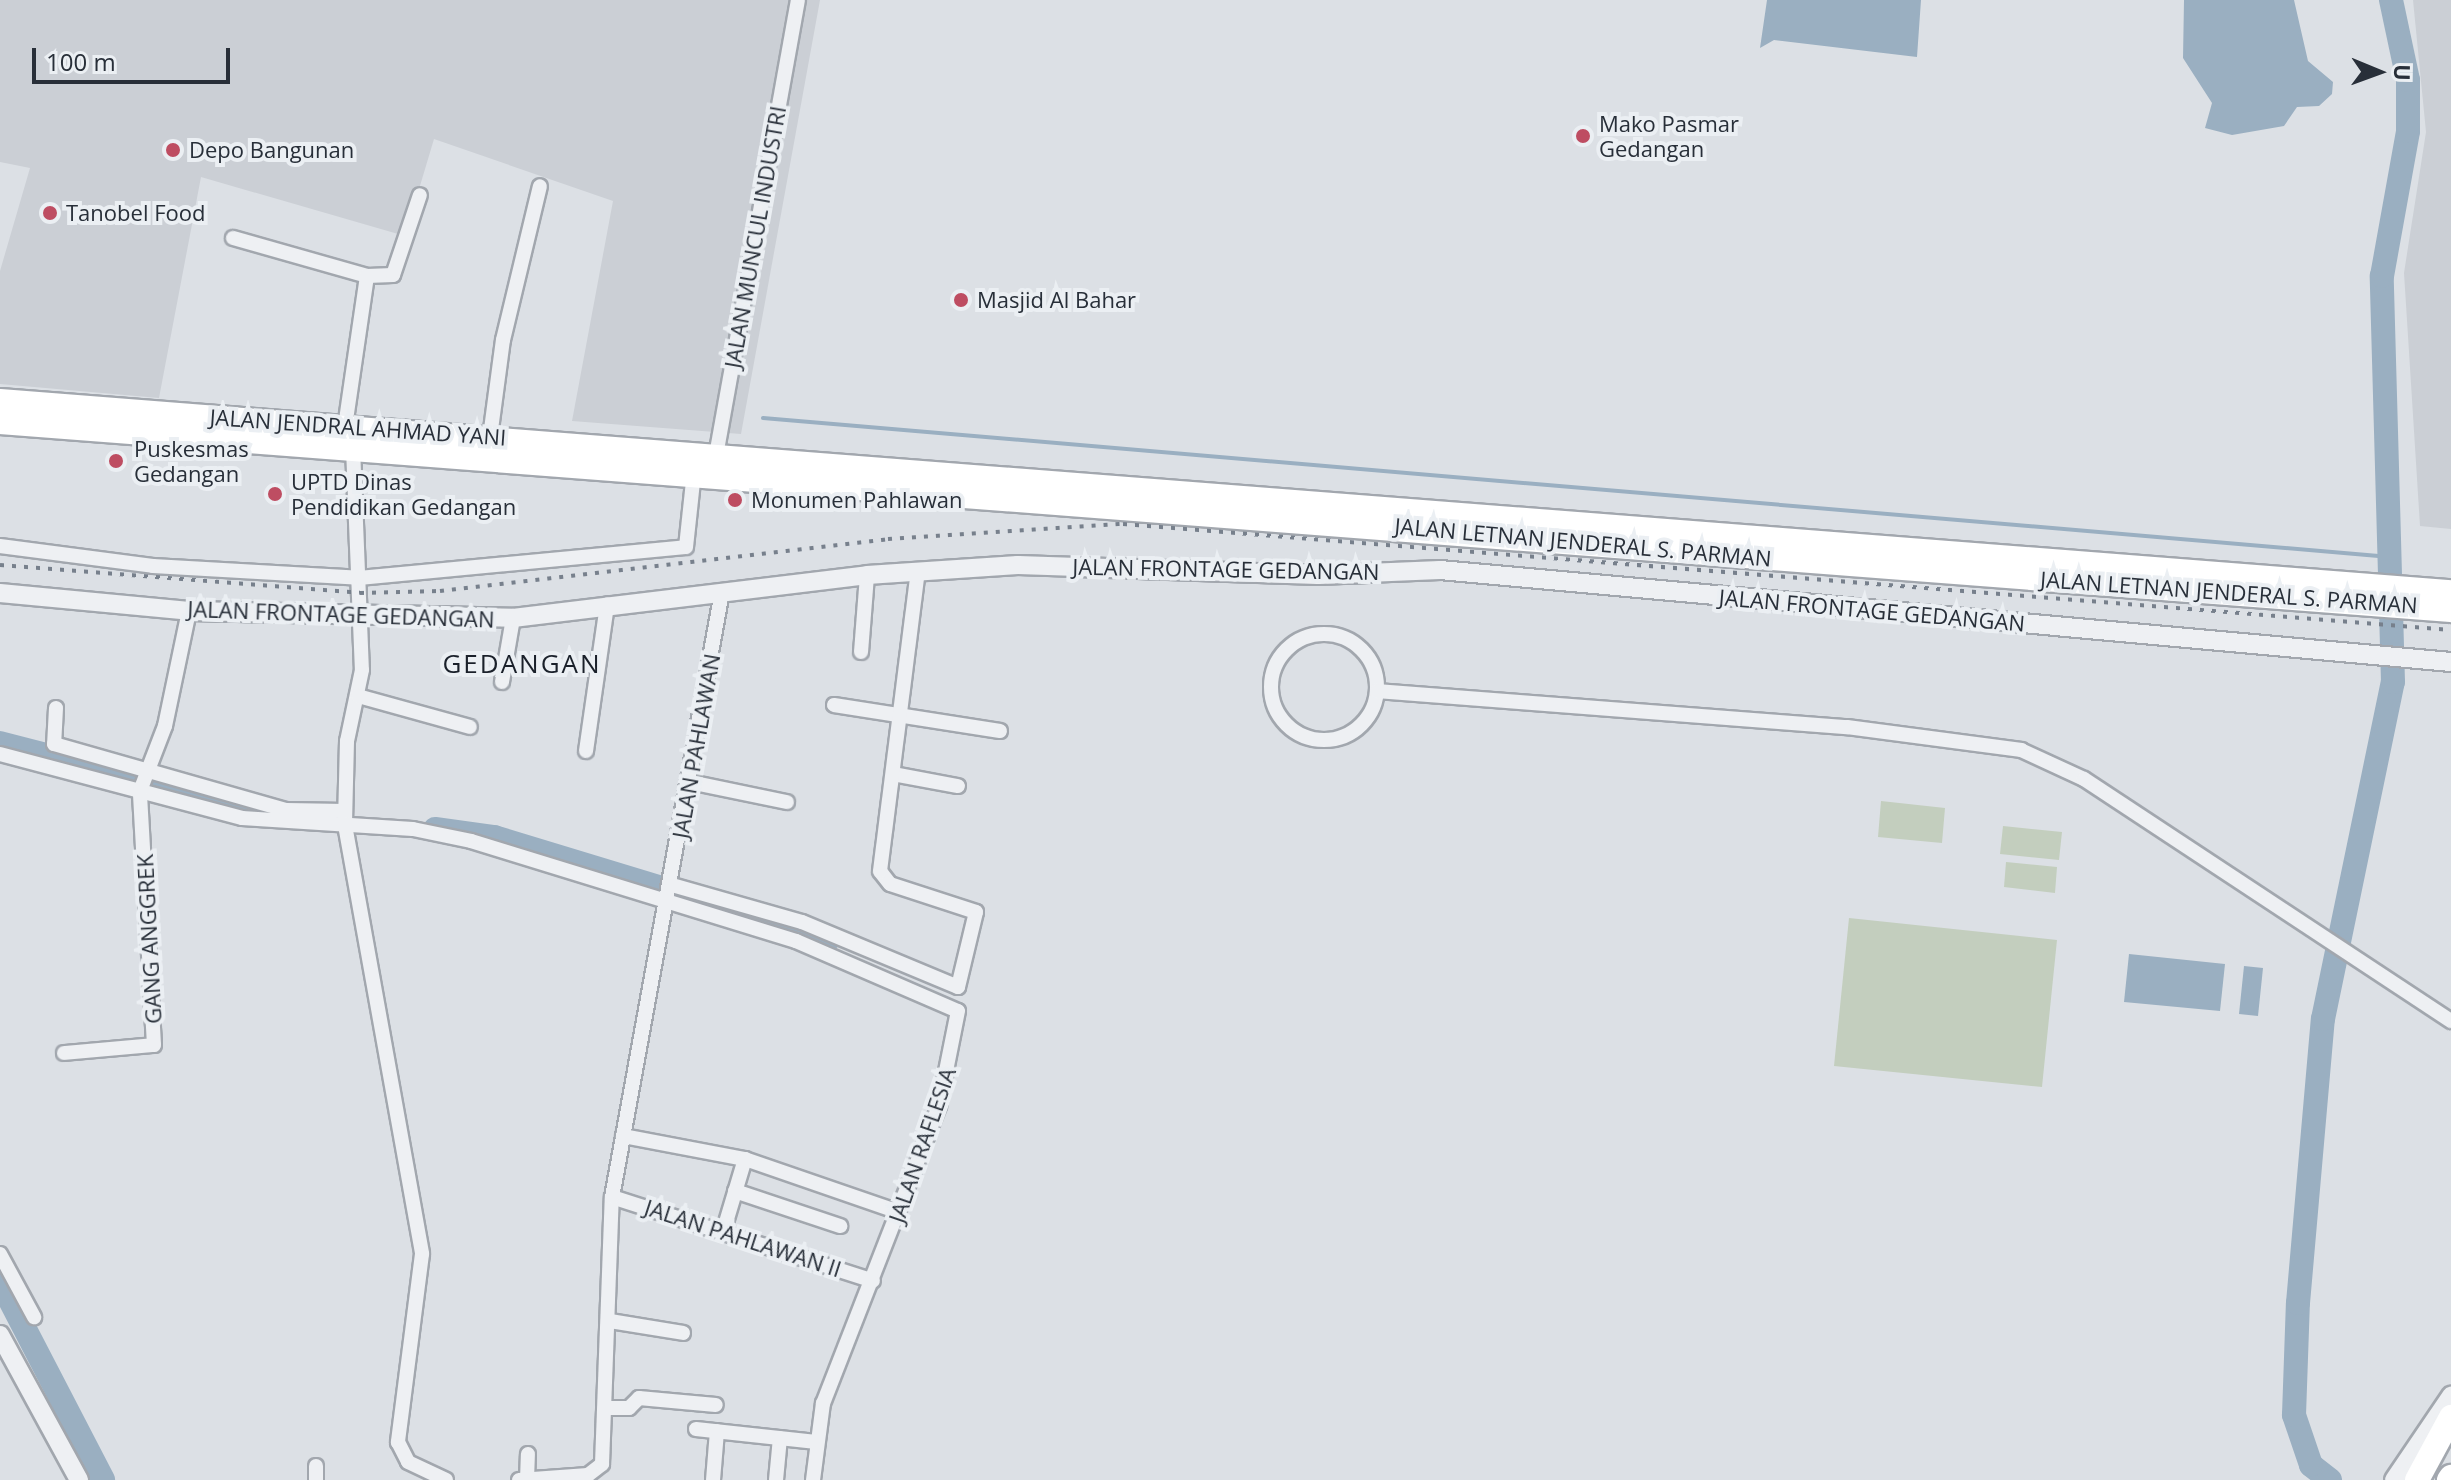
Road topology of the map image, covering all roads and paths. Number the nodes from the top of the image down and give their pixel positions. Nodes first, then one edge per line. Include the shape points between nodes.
1 (798, 0) edge
2 (540, 186) dead end
3 (420, 195) dead end
4 (233, 238) dead end
5 (367, 276) junction
6 (0, 401) edge
7 (0, 422) edge
8 (349, 437) junction
9 (490, 437) junction
10 (708, 466) junction
11 (0, 546) edge
12 (918, 572) junction
13 (867, 575) junction
14 (359, 578) junction
15 (722, 592) junction
16 (2451, 592) edge
17 (0, 593) edge
18 (2405, 597) junction
19 (607, 605) junction
20 (2451, 610) edge
21 (189, 611) junction
22 (513, 618) junction
23 (362, 619) junction
24 (861, 652) dead end
25 (2451, 662) edge
26 (502, 682) dead end
27 (1377, 691) junction
28 (358, 696) junction
29 (834, 705) dead end
30 (56, 708) dead end
31 (899, 717) junction
32 (470, 727) dead end
33 (1000, 731) dead end
34 (586, 751) dead end
35 (0, 754) edge
36 (893, 774) junction
37 (144, 780) junction
38 (690, 782) junction
39 (958, 786) dead end
40 (787, 802) dead end
41 (345, 820) junction
42 (670, 893) junction
43 (799, 930) junction
44 (2451, 1021) edge
45 (64, 1053) dead end
46 (623, 1136) junction
47 (745, 1159) junction
48 (735, 1191) junction
49 (612, 1197) junction
50 (899, 1212) junction
51 (840, 1226) dead end
52 (724, 1229) junction
53 (0, 1254) edge
54 (873, 1281) junction
55 (34, 1317) dead end
56 (610, 1321) junction
57 (683, 1333) dead end
58 (0, 1335) edge
59 (2451, 1396) edge
60 (716, 1405) dead end
61 (605, 1408) junction
62 (2451, 1417) edge
63 (696, 1429) dead end
64 (2451, 1430) edge
65 (717, 1431) junction
66 (780, 1438) junction
67 (816, 1442) junction
68 (528, 1454) dead end
69 (2434, 1454) junction
70 (79, 1480) edge
71 (446, 1480) edge
72 (519, 1480) edge
73 (527, 1480) edge
74 (713, 1480) edge
75 (776, 1480) edge
76 (813, 1480) edge
77 (2394, 1480) edge
78 (2417, 1480) edge

1 - 10 street, JALAN MUNCUL INDUSTRI
2 - 9 street via 503,340
3 - 5 street via 393,275
4 - 5 street
5 - 8 street
6 - 8 highway, JALAN JENDRAL AHMAD YANI
7 - 8 highway, JALAN JENDRAL AHMAD YANI
8 - 9 highway, JALAN JENDRAL AHMAD YANI
8 - 10 highway, JALAN JENDRAL AHMAD YANI
8 - 14 street
9 - 10 highway, JALAN JENDRAL AHMAD YANI
10 - 14 street, JALAN MUNCUL INDUSTRI via 686,547
10 - 18 highway, JALAN LETNAN JENDERAL S. PARMAN
11 - 14 street via 153,566
12 - 13 street, JALAN FRONTAGE GEDANGAN
12 - 25 street, JALAN FRONTAGE GEDANGAN via 1018,565 1318,575 1440,570
12 - 31 street
13 - 15 street, JALAN FRONTAGE GEDANGAN
13 - 24 street
14 - 23 street
15 - 19 street, JALAN FRONTAGE GEDANGAN
15 - 38 street, JALAN PAHLAWAN
16 - 18 highway, JALAN LETNAN JENDERAL S. PARMAN
17 - 21 street, JALAN FRONTAGE GEDANGAN
18 - 20 highway, JALAN LETNAN JENDERAL S. PARMAN
19 - 22 street, JALAN FRONTAGE GEDANGAN
19 - 34 street
21 - 23 street, JALAN FRONTAGE GEDANGAN
21 - 37 street
22 - 23 street, JALAN FRONTAGE GEDANGAN
22 - 26 street
23 - 28 street
27 - 27 street via 1359,727 1321,740 1285,724 1271,687 1285,650 1321,633 1359,646 1375,671
27 - 44 street via 1847,727 2021,750 2084,779
28 - 32 street
28 - 41 street
29 - 31 street
30 - 37 street via 54,744
31 - 33 street
31 - 36 street
35 - 37 street
36 - 39 street
36 - 43 street via 881,876 976,912 964,979 958,987 941,985
37 - 41 street
37 - 41 street via 254,820
37 - 45 street, GANG ANGGREK via 154,1045
38 - 40 street
38 - 42 street, JALAN PAHLAWAN
41 - 42 street, JALAN RAFLESIA via 433,831
41 - 71 street via 421,1241 398,1442 408,1462
42 - 43 street, JALAN RAFLESIA
42 - 46 street, JALAN PAHLAWAN
43 - 50 street, JALAN RAFLESIA via 958,1011 952,1062
46 - 47 street
46 - 49 street, JALAN PAHLAWAN
47 - 48 street
47 - 50 street
48 - 51 street
48 - 52 street
49 - 52 street, JALAN PAHLAWAN II
49 - 56 street, JALAN PAHLAWAN
50 - 54 street, JALAN RAFLESIA
52 - 54 street, JALAN PAHLAWAN II
53 - 55 street
54 - 67 street, JALAN RAFLESIA via 830,1381
56 - 57 street
56 - 61 street, JALAN PAHLAWAN
58 - 70 street
59 - 77 street
60 - 61 street via 639,1398 631,1408
61 - 73 street, JALAN PAHLAWAN via 599,1471
62 - 69 highway
63 - 65 street
64 - 69 highway
65 - 66 street
65 - 74 street
66 - 67 street
66 - 75 street
67 - 76 street, JALAN RAFLESIA
68 - 73 street
69 - 78 highway
72 - 73 street

